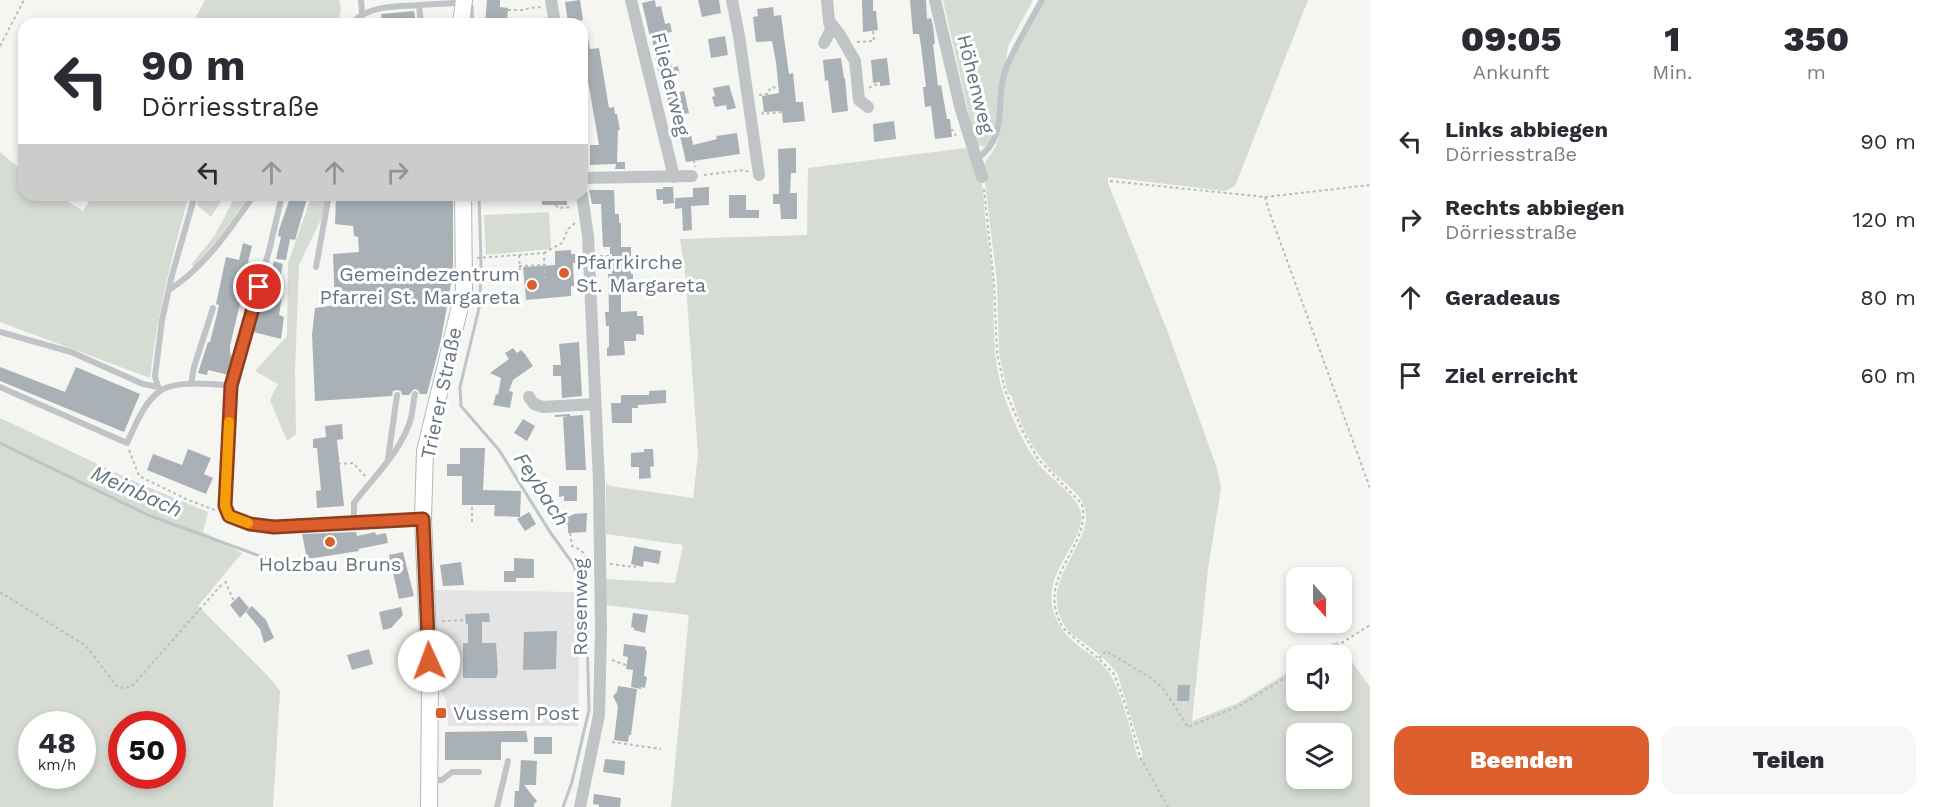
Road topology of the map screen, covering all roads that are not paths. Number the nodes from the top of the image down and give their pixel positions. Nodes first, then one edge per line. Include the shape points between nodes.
1 (361, 0) edge
2 (631, 0) edge
3 (732, 0) edge
4 (827, 0) edge
5 (935, 0) edge
6 (1042, 0) edge
7 (459, 2) edge
8 (546, 4) edge
9 (419, 5) junction
10 (362, 13) junction
11 (357, 18) edge
12 (420, 18) edge
13 (460, 18) edge
14 (552, 18) edge
15 (829, 21) junction
16 (824, 43) dead end
17 (868, 108) dead end
18 (977, 158) junction
19 (759, 175) dead end
20 (692, 176) road end
21 (674, 177) junction
22 (982, 177) road end
23 (588, 178) edge
24 (193, 201) edge
25 (250, 201) edge
26 (281, 201) edge
27 (328, 201) edge
28 (463, 201) edge
29 (580, 201) edge
30 (316, 267) dead end
31 (169, 290) junction
32 (213, 308) dead end
33 (0, 332) edge
34 (191, 384) junction
35 (231, 386) junction
36 (0, 387) edge
37 (160, 388) junction
38 (415, 394) dead end
39 (397, 395) dead end
40 (529, 397) dead end
41 (595, 404) junction
42 (387, 463) junction
43 (423, 519) junction
44 (354, 523) junction
45 (508, 760) dead end
46 (479, 772) dead end
47 (430, 780) junction
48 (429, 807) edge
49 (497, 807) edge
50 (580, 807) edge

1 - 10 lane
2 - 21 street, Fliederweg
3 - 19 street
4 - 15 street
5 - 18 street, Höhenweg via 961,110
6 - 18 lane via 1007,66 997,135 987,152
7 - 9 lane
7 - 13 main road
8 - 14 street
9 - 10 lane
9 - 12 lane
10 - 11 lane
15 - 16 street via 831,30
15 - 17 street via 855,61 859,100
18 - 22 street, Höhenweg
20 - 21 street
21 - 23 street
24 - 31 lane
25 - 31 lane via 197,268
26 - 35 lane
27 - 30 lane
28 - 43 main road, Trierer Straße via 464,290 426,451
29 - 41 street, Rosenweg via 588,236
31 - 37 lane via 155,376
32 - 34 lane
33 - 37 lane via 71,352
34 - 35 lane
34 - 37 lane
35 - 44 street via 225,506 229,516 274,527
36 - 37 lane via 127,443
38 - 42 lane via 411,418
39 - 42 lane
40 - 41 street via 543,407
41 - 50 street, Rosenweg via 604,564 600,715
42 - 44 lane via 354,503
43 - 44 street
43 - 47 main road, Trierer Straße
45 - 49 lane
46 - 47 lane via 452,772 442,780
47 - 48 main road, Trierer Straße

